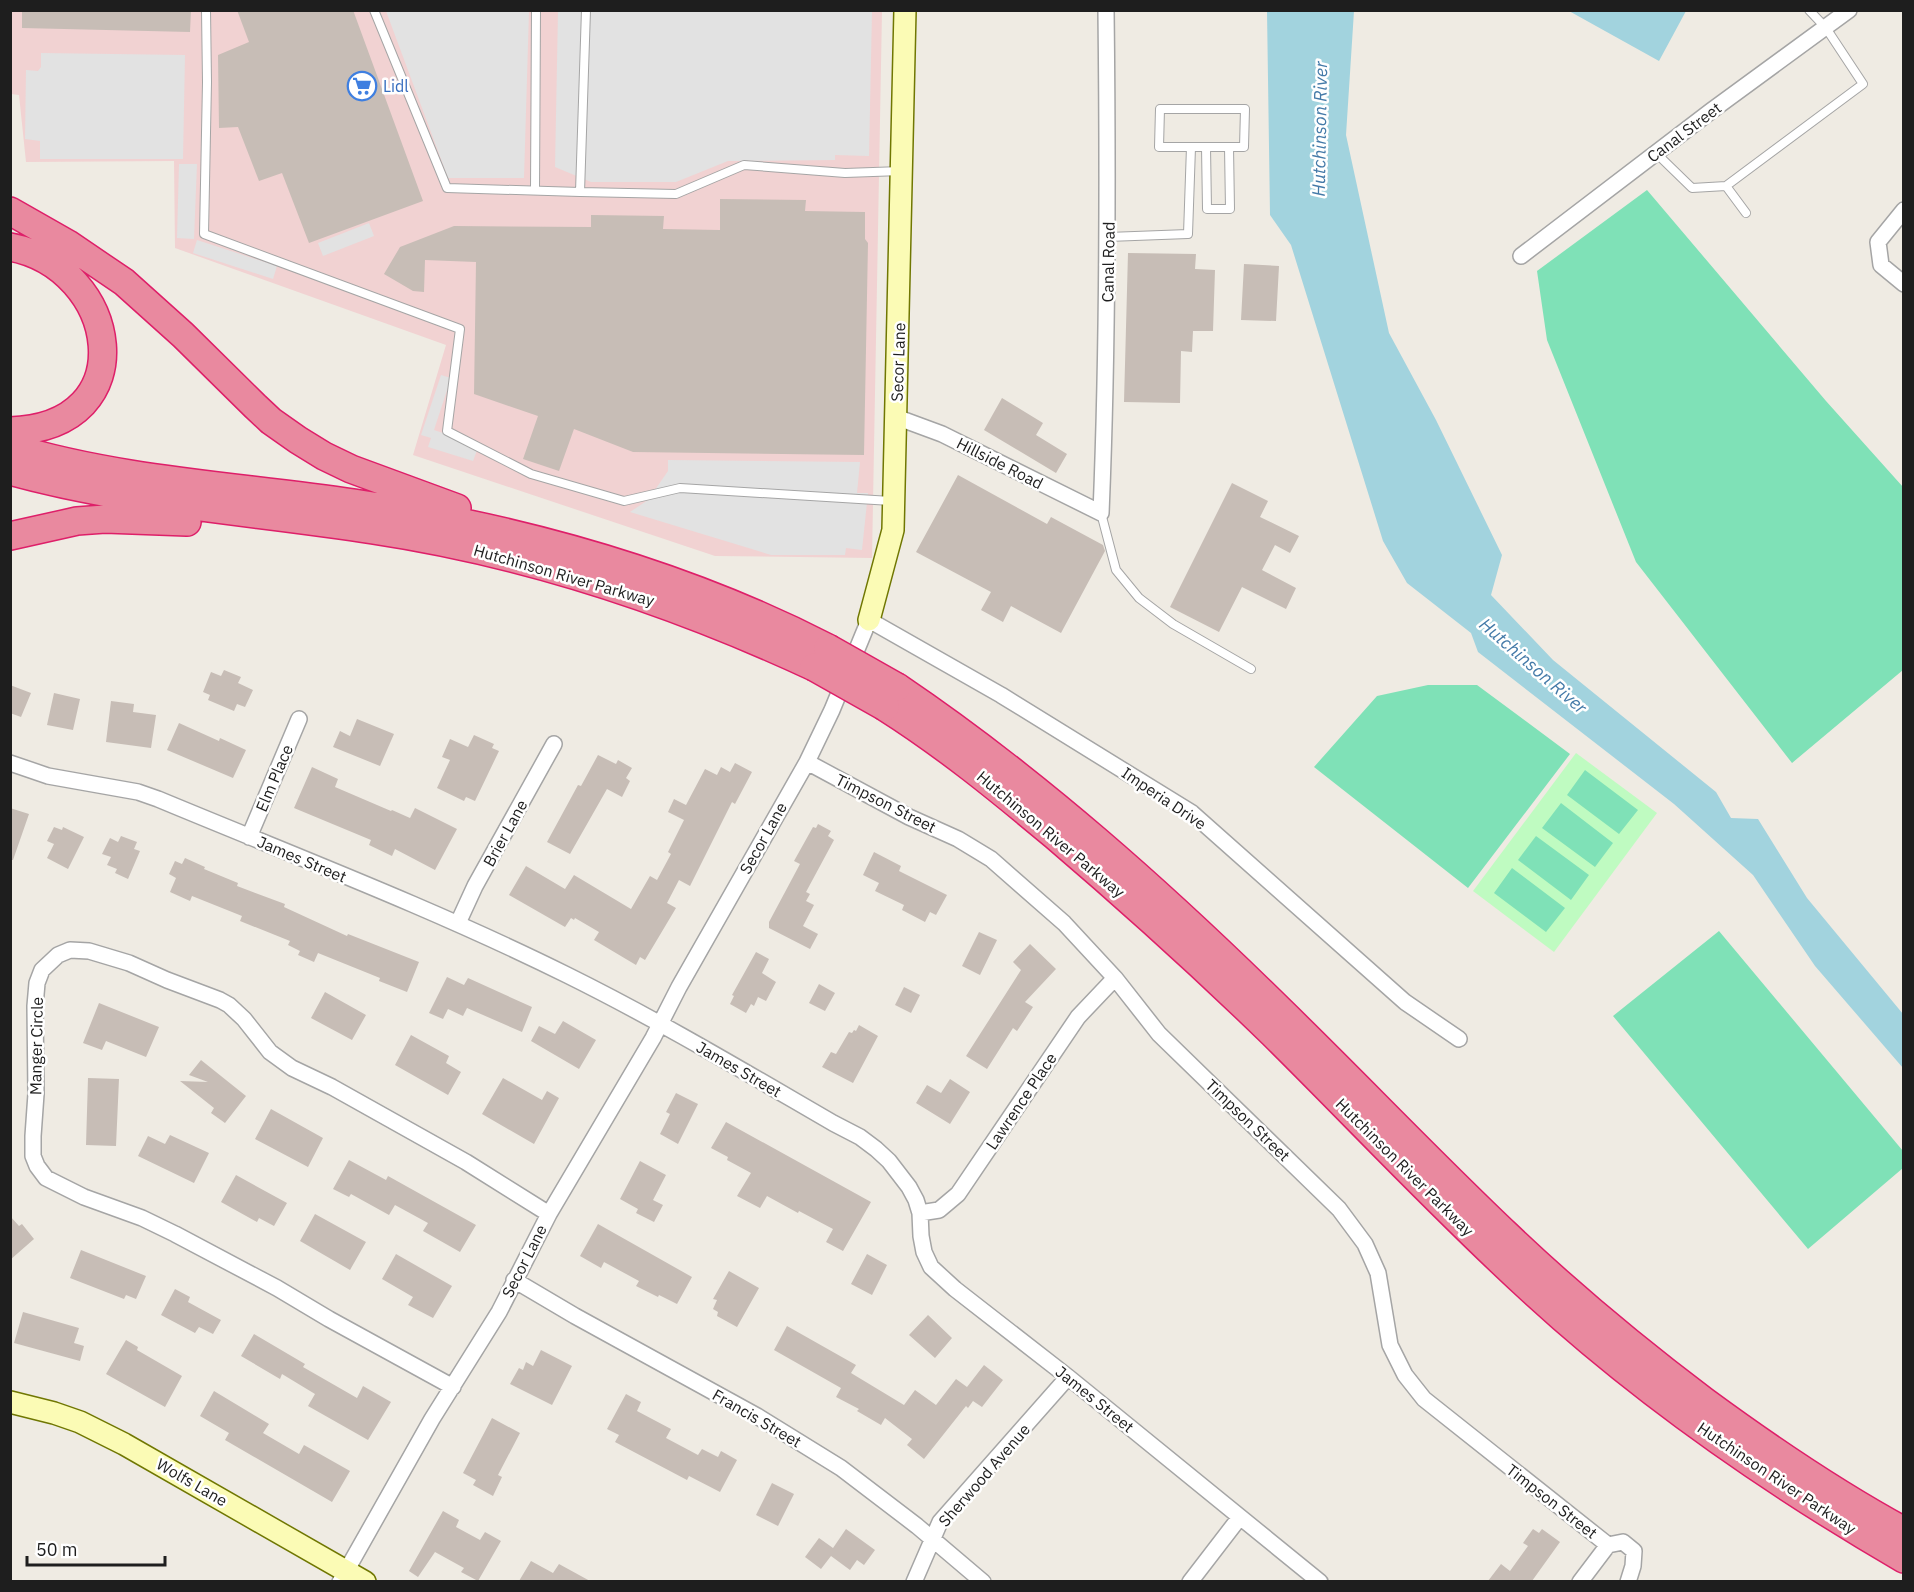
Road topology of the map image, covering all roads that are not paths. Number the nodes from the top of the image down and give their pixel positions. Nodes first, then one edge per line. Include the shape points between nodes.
1 (206, 10) edge
2 (374, 10) edge
3 (536, 10) edge
4 (586, 10) edge
5 (905, 10) edge
6 (1106, 10) edge
7 (1809, 10) edge
8 (1849, 10) edge
9 (1826, 28) junction
10 (1191, 147) junction
11 (1206, 147) junction
12 (1229, 147) junction
13 (1656, 153) junction
14 (902, 171) junction
15 (1726, 186) junction
16 (535, 190) junction
17 (579, 192) junction
18 (1904, 210) edge
19 (10, 211) edge
20 (1746, 213) dead end
21 (1108, 237) junction
22 (10, 247) edge
23 (1521, 256) dead end
24 (1904, 284) edge
25 (896, 417) junction
26 (10, 431) edge
27 (10, 447) edge
28 (10, 471) edge
29 (894, 502) junction
30 (1101, 513) junction
31 (293, 519) junction
32 (515, 535) junction
33 (10, 536) edge
34 (869, 620) junction
35 (821, 658) junction
36 (1251, 669) dead end
37 (891, 697) junction
38 (299, 719) dead end
39 (554, 744) dead end
40 (807, 762) junction
41 (10, 763) edge
42 (249, 837) junction
43 (458, 923) junction
44 (1115, 978) junction
45 (660, 1023) junction
46 (1459, 1040) dead end
47 (920, 1213) junction
48 (549, 1214) junction
49 (514, 1280) junction
50 (1068, 1377) junction
51 (453, 1387) junction
52 (10, 1402) edge
53 (1240, 1517) junction
54 (1904, 1532) edge
55 (932, 1539) junction
56 (1608, 1545) junction
57 (1904, 1559) edge
58 (343, 1576) edge
59 (365, 1581) edge
60 (914, 1581) edge
61 (983, 1581) edge
62 (1190, 1581) edge
63 (1320, 1581) edge
64 (1580, 1581) edge
65 (1628, 1581) edge

1 - 29 lane via 204,234 460,329 447,431 531,474 624,501 680,488
2 - 16 lane via 447,188
3 - 16 lane
4 - 17 lane
5 - 14 street, Secor Lane
6 - 21 street, Canal Road
7 - 9 lane
8 - 9 street, Canal Street
9 - 13 street, Canal Street
9 - 15 lane via 1863,84
10 - 11 lane
10 - 12 lane via 1159,147 1160,109 1245,109 1244,147
10 - 21 lane via 1188,234
11 - 12 lane
11 - 12 lane via 1207,209 1230,209
13 - 15 lane via 1692,188
13 - 23 street, Canal Street
14 - 17 lane via 844,173 744,165 676,194
14 - 25 street, Secor Lane
15 - 20 lane
16 - 17 lane
18 - 24 street via 1878,242 1881,264
19 - 32 highway via 124,282 271,421 312,449 345,467 449,504
21 - 30 street, Canal Road
22 - 26 highway via 48,260 77,285 100,329 102,360 98,381 75,413 44,428
25 - 29 street, Secor Lane
25 - 30 street, Hillside Road via 942,434
27 - 32 highway, Hutchinson River Parkway via 119,472 373,506
28 - 31 highway, Hutchinson River Parkway via 110,494
29 - 34 street, Secor Lane via 893,530
30 - 36 lane via 1116,570 1139,598 1173,624
31 - 33 highway via 232,526 105,519
31 - 35 highway, Hutchinson River Parkway via 407,535 581,577 755,640
32 - 35 highway, Hutchinson River Parkway via 612,561 736,604
34 - 40 street, Secor Lane
34 - 46 street, Imperia Drive via 1001,695 1192,813 1405,1002
35 - 37 highway, Hutchinson River Parkway, bridge
37 - 54 highway, Hutchinson River Parkway via 966,736 1083,830 1280,1009 1504,1233 1591,1311 1777,1453
37 - 57 highway, Hutchinson River Parkway via 1179,944 1514,1274 1613,1362 1765,1474
38 - 42 street, Elm Place
39 - 43 street, Brier Lane
40 - 44 street, Timpson Street via 991,859 1064,923
40 - 45 street, Secor Lane
41 - 42 street, James Street via 48,776 138,792
42 - 43 street, James Street
43 - 45 street, James Street
44 - 47 street, Lawrence Place via 1078,1017 958,1194 939,1210
44 - 56 street, Timpson Street via 1159,1034 1339,1209 1365,1244 1378,1273 1390,1345 1405,1375 1424,1400
45 - 47 street, James Street via 860,1137 889,1161 909,1186
45 - 48 street, Secor Lane
47 - 50 street, James Street via 924,1252 931,1267
48 - 49 street, Secor Lane
48 - 51 street, Manger Circle via 466,1162 292,1068 270,1052 244,1019 220,1000 89,951 69,950 42,970 35,1006 33,1156 46,1178 175,1234
49 - 51 street, Secor Lane
49 - 55 street, Francis Street via 806,1446 850,1474
50 - 53 street, James Street
50 - 55 street, Sherwood Avenue via 940,1522
51 - 58 street, Secor Lane
52 - 58 street, Wolfs Lane via 80,1422 124,1444
53 - 62 street
53 - 63 street, James Street
55 - 60 street, Sherwood Avenue
55 - 61 street, Francis Street
56 - 64 street
56 - 65 street via 1623,1542 1634,1551
58 - 59 street, Wolfs Lane

